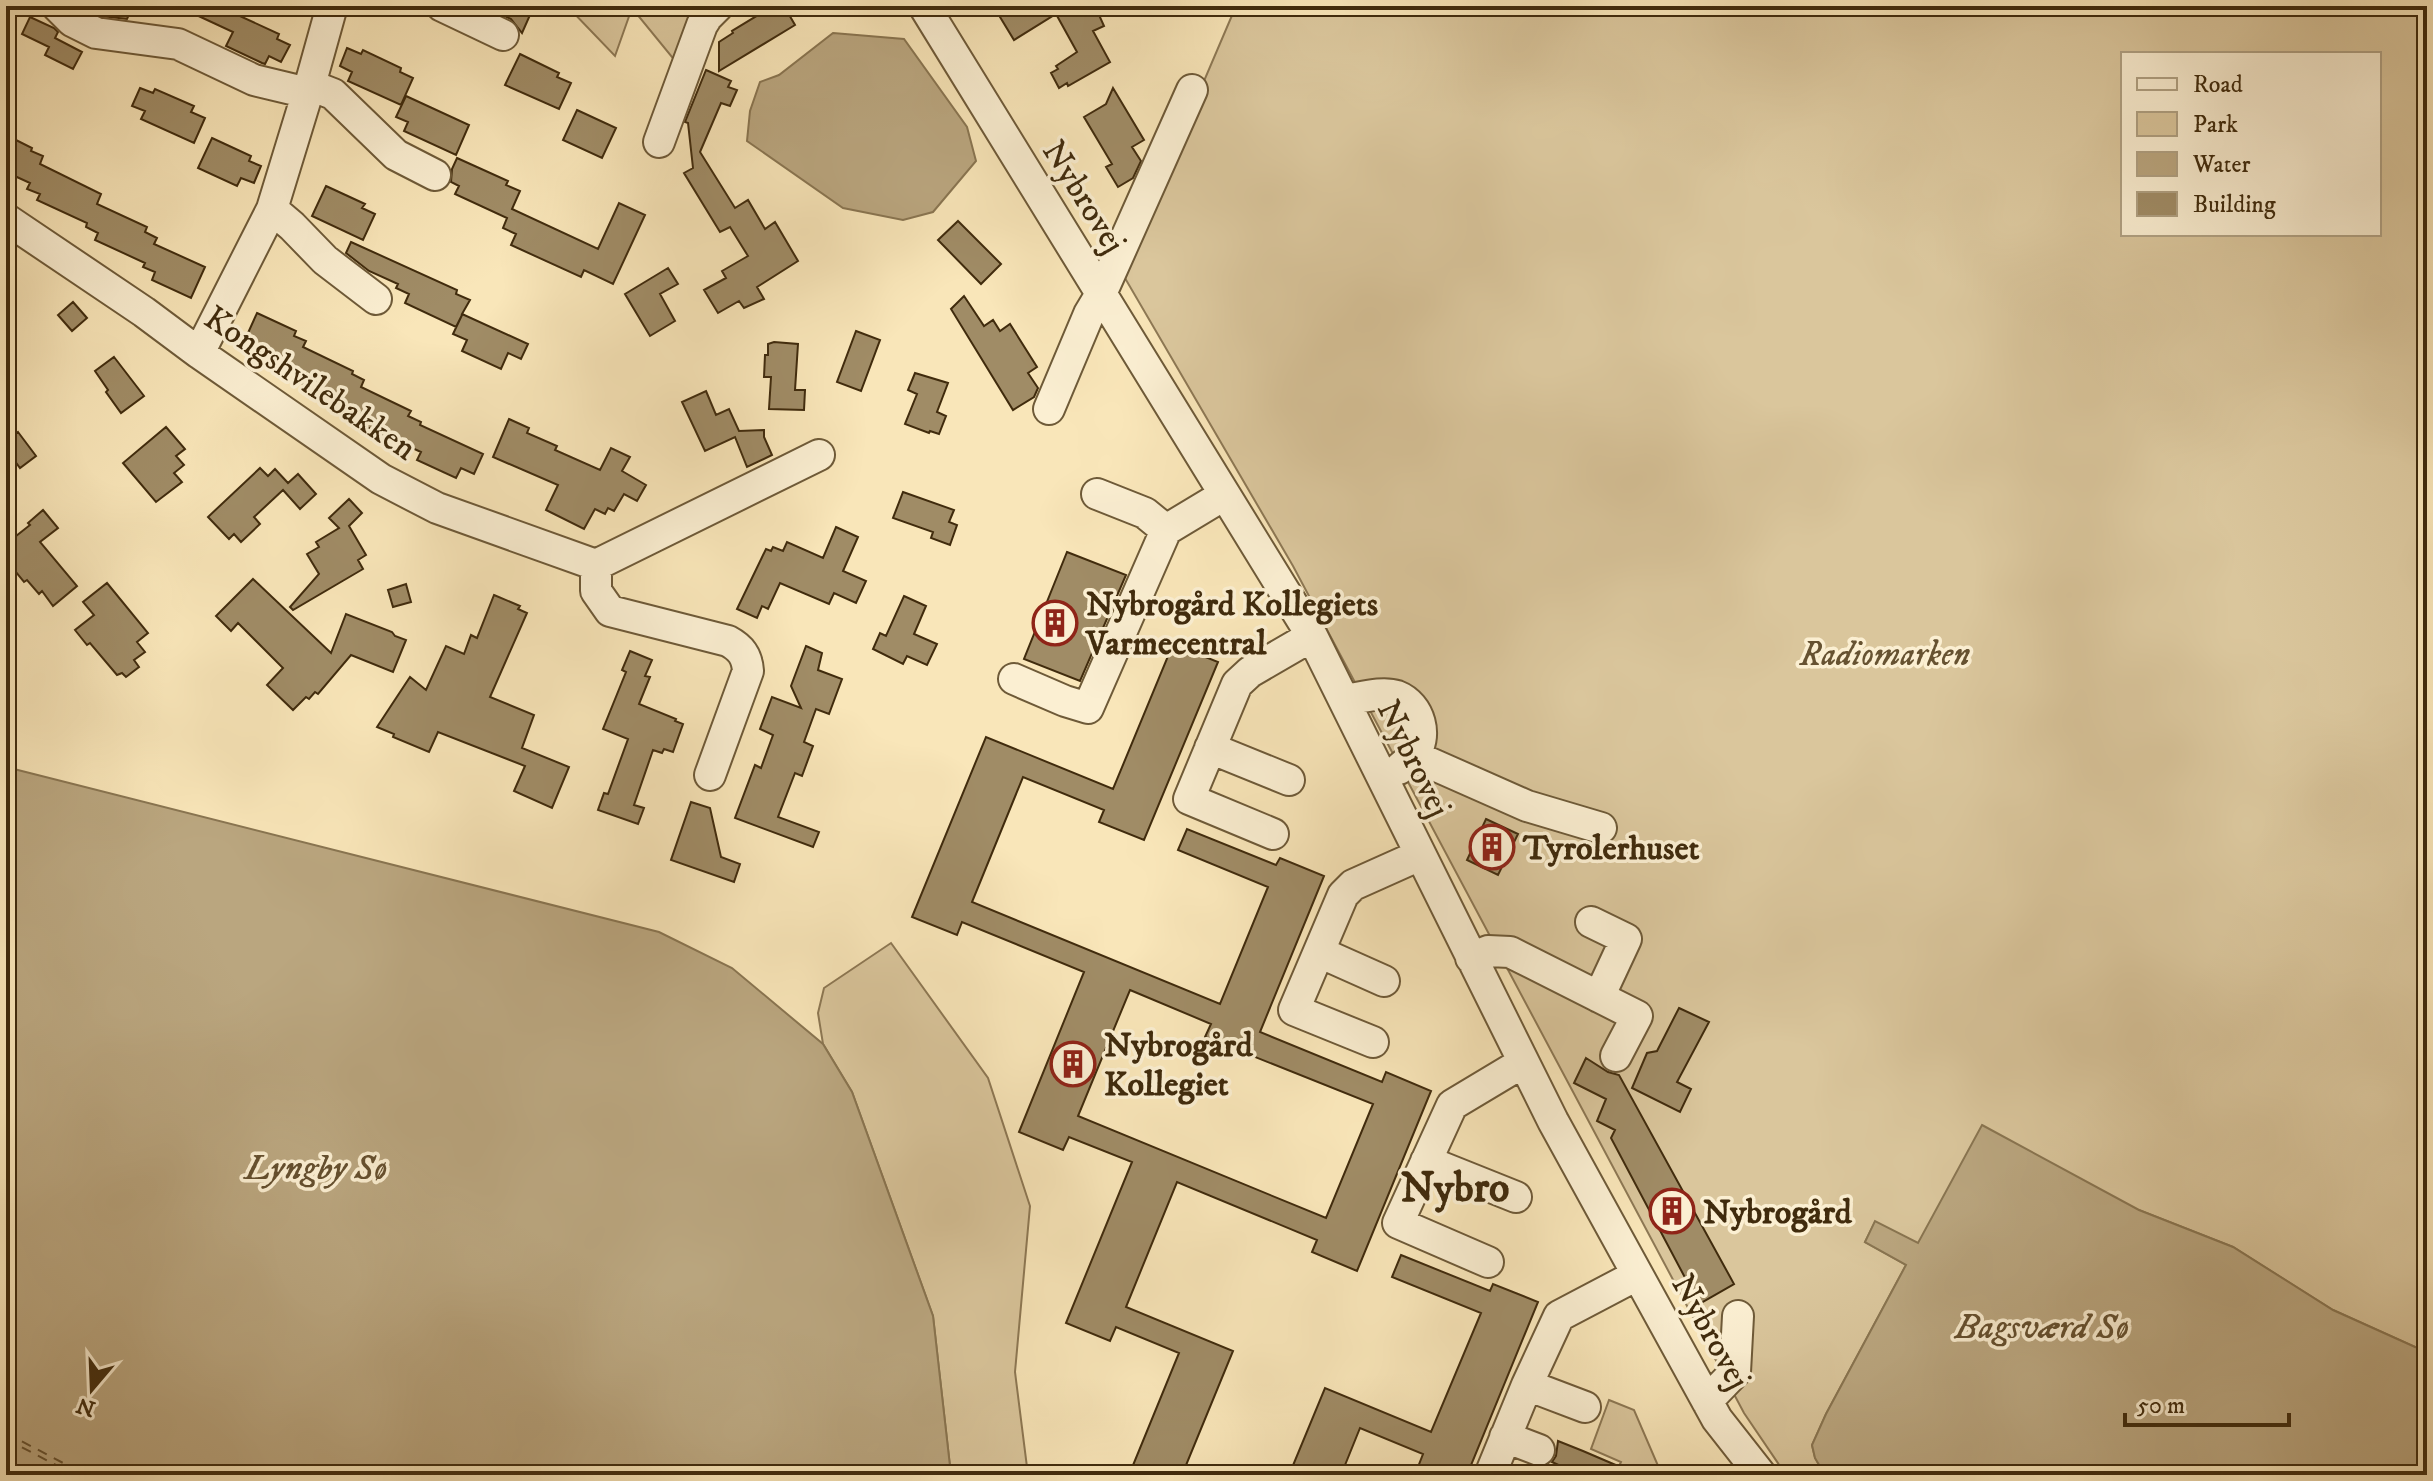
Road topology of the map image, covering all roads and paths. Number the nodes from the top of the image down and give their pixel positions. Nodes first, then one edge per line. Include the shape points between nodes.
1 (57, 6) edge
2 (332, 6) edge
3 (442, 6) edge
4 (718, 6) edge
5 (924, 6) edge
6 (503, 35) dead end
7 (309, 89) junction
8 (1192, 90) dead end
9 (659, 142) dead end
10 (435, 175) dead end
11 (272, 209) junction
12 (6, 219) edge
13 (1101, 294) junction
14 (376, 299) dead end
15 (199, 353) junction
16 (1049, 409) dead end
17 (819, 455) dead end
18 (1097, 494) dead end
19 (1224, 495) junction
20 (1166, 530) junction
21 (596, 565) junction
22 (1312, 636) junction
23 (1014, 679) dead end
24 (1345, 700) junction
25 (1210, 748) junction
26 (1414, 756) junction
27 (710, 775) dead end
28 (1289, 780) dead end
29 (1385, 781) junction
30 (1601, 828) dead end
31 (1273, 834) dead end
32 (1420, 855) junction
33 (1591, 922) dead end
34 (1319, 952) junction
35 (1471, 958) junction
36 (1384, 981) dead end
37 (1599, 997) junction
38 (1373, 1042) dead end
39 (1616, 1056) dead end
40 (1522, 1063) junction
41 (1426, 1161) junction
42 (1516, 1197) dead end
43 (1488, 1262) dead end
44 (1637, 1275) junction
45 (1738, 1316) dead end
46 (1527, 1385) junction
47 (1707, 1401) junction
48 (1585, 1407) dead end
49 (1505, 1437) junction
50 (1539, 1450) dead end
51 (1490, 1475) edge
52 (1761, 1475) edge

1 - 7 street via 96,33 178,44 254,80
2 - 7 street
3 - 6 street
4 - 9 street via 702,25
5 - 13 street, Nybrovej
7 - 10 street via 333,94 396,155
7 - 11 street
8 - 13 street
11 - 14 street
11 - 15 street
12 - 15 street, Kongshvilebakken
13 - 16 street
13 - 19 street, Nybrovej
15 - 21 street, Kongshvilebakken via 396,488
17 - 21 street
18 - 20 street via 1145,513
19 - 20 street
19 - 22 street, Nybrovej
20 - 23 street via 1088,708
21 - 27 street via 596,591 610,611 728,641 744,653 748,671
22 - 24 street, Nybrovej
22 - 25 street via 1237,684
24 - 26 street via 1388,695 1404,700 1421,725
24 - 29 street, Nybrovej
25 - 28 street
25 - 31 street via 1189,799
26 - 29 street
26 - 30 street via 1527,806
29 - 32 street, Nybrovej
32 - 34 street via 1353,885 1343,895
32 - 35 street, Nybrovej
33 - 37 street via 1626,939
34 - 36 street
34 - 38 street via 1294,1010
35 - 37 street via 1488,951 1510,952
35 - 40 street, Nybrovej
37 - 39 street via 1637,1016
40 - 41 street via 1452,1105
40 - 44 street, Nybrovej
41 - 42 street
41 - 43 street via 1398,1223
44 - 46 street via 1559,1316
44 - 47 street, Nybrovej
45 - 47 street via 1735,1372
46 - 48 street
46 - 49 street
47 - 52 street, Nybrovej
49 - 50 street
49 - 51 street

